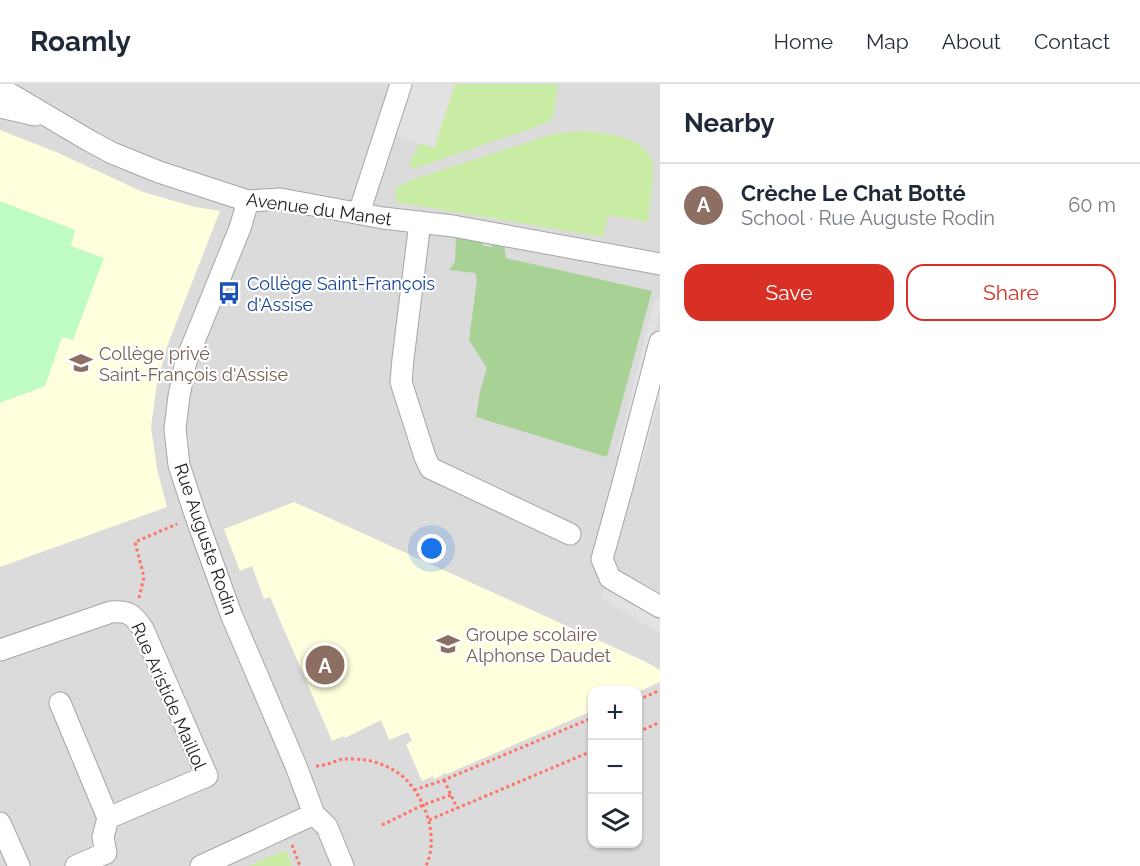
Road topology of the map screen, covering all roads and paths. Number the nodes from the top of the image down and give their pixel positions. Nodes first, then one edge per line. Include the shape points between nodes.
1 (400, 84) edge
2 (0, 88) edge
3 (0, 107) edge
4 (51, 118) junction
5 (248, 201) junction
6 (359, 213) junction
7 (420, 222) junction
8 (660, 264) edge
9 (660, 342) edge
10 (196, 517) junction
11 (570, 534) dead end
12 (660, 607) edge
13 (134, 617) junction
14 (0, 650) edge
15 (660, 690) edge
16 (642, 698) edge
17 (60, 703) dead end
18 (588, 720) edge
19 (660, 722) edge
20 (642, 730) edge
21 (588, 753) edge
22 (296, 766) junction
23 (444, 780) junction
24 (414, 789) junction
25 (451, 795) junction
26 (423, 805) junction
27 (457, 808) junction
28 (314, 814) junction
29 (108, 818) junction
30 (429, 820) junction
31 (0, 823) edge
32 (382, 825) dead end
33 (109, 860) edge
34 (19, 866) edge
35 (76, 866) edge
36 (201, 866) edge
37 (343, 866) edge
38 (426, 866) edge

1 - 6 street
2 - 4 street, Avenue du Manet
3 - 4 street
4 - 5 street, Avenue du Manet via 112,153
5 - 6 street, Avenue du Manet via 280,199
5 - 10 street, Rue Auguste Rodin via 186,362 179,396 175,429 179,465
6 - 7 street, Avenue du Manet
7 - 8 street, Avenue du Manet
7 - 11 street via 401,382 430,468
9 - 12 street via 602,559 610,578
10 - 13 path via 135,542 144,577
10 - 22 street, Rue Auguste Rodin via 231,614
13 - 14 street, Rue Aristide Maillol via 123,611 111,612
13 - 29 street, Rue Aristide Maillol via 143,629 207,776
15 - 16 path
17 - 29 street
18 - 23 path
19 - 20 path
21 - 27 path
22 - 24 path via 366,760 391,768
22 - 28 street, Rue Auguste Rodin
23 - 24 path
23 - 25 path
24 - 26 path
25 - 26 path
25 - 27 path
26 - 30 path
26 - 32 path
27 - 30 path
28 - 36 street
28 - 37 street, Rue Auguste Rodin via 327,827
29 - 33 street via 103,837
30 - 38 path via 432,834
31 - 34 street
33 - 35 street

